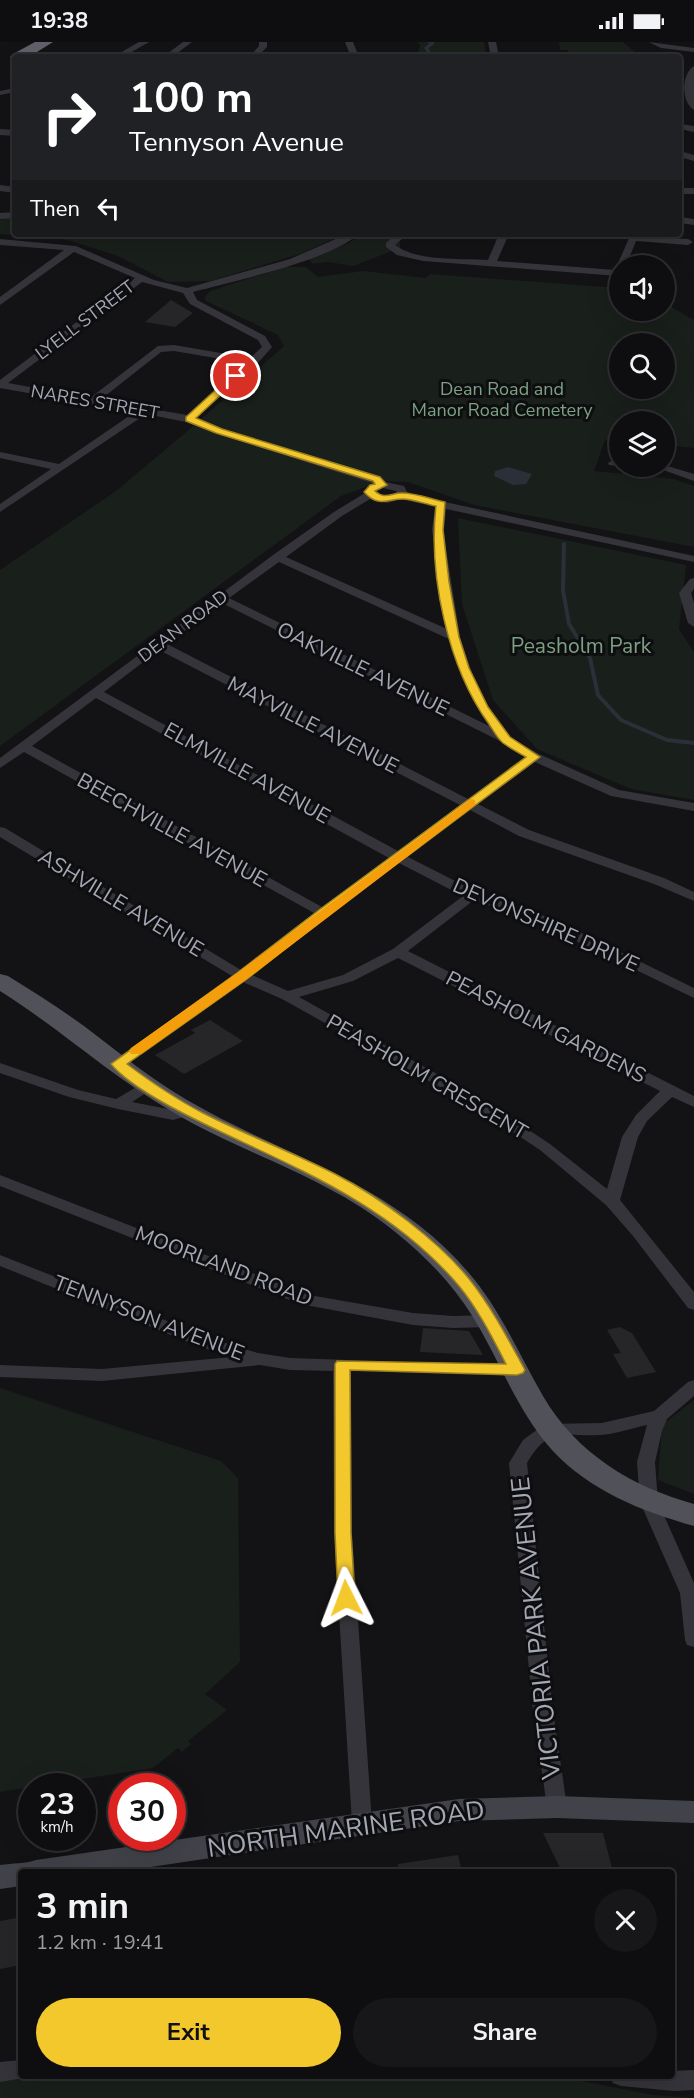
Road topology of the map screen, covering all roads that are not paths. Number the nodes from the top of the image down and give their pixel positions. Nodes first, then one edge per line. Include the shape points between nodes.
1 (46, 42) edge
2 (145, 42) edge
3 (188, 42) edge
4 (654, 42) edge
5 (694, 50) edge
6 (23, 54) edge
7 (123, 54) edge
8 (171, 54) edge
9 (694, 68) edge
10 (694, 108) edge
11 (347, 237) edge
12 (399, 237) edge
13 (503, 237) edge
14 (0, 242) edge
15 (688, 242) dead end
16 (74, 248) junction
17 (626, 255) edge
18 (491, 263) junction
19 (609, 268) edge
20 (141, 278) junction
21 (187, 291) junction
22 (0, 302) edge
23 (253, 362) junction
24 (0, 385) edge
25 (91, 402) junction
26 (144, 411) junction
27 (189, 419) junction
28 (0, 455) edge
29 (61, 468) junction
30 (675, 471) edge
31 (694, 477) edge
32 (382, 485) junction
33 (370, 495) junction
34 (401, 496) junction
35 (441, 504) junction
36 (0, 509) edge
37 (277, 557) junction
38 (694, 559) edge
39 (694, 581) edge
40 (221, 598) junction
41 (694, 623) edge
42 (454, 637) junction
43 (159, 645) junction
44 (94, 692) junction
45 (506, 740) junction
46 (22, 746) junction
47 (534, 757) junction
48 (0, 764) edge
49 (468, 805) junction
50 (694, 807) edge
51 (0, 831) edge
52 (398, 857) junction
53 (472, 895) junction
54 (694, 897) edge
55 (323, 913) junction
56 (398, 952) junction
57 (242, 976) junction
58 (0, 981) edge
59 (694, 994) edge
60 (287, 996) junction
61 (118, 1064) junction
62 (0, 1068) edge
63 (147, 1086) junction
64 (670, 1090) junction
65 (694, 1102) edge
66 (118, 1104) junction
67 (189, 1111) junction
68 (0, 1180) edge
69 (612, 1201) junction
70 (0, 1260) edge
71 (694, 1304) edge
72 (491, 1321) junction
73 (264, 1360) junction
74 (342, 1364) junction
75 (517, 1370) junction
76 (0, 1371) edge
77 (694, 1386) edge
78 (660, 1416) junction
79 (551, 1428) junction
80 (649, 1502) junction
81 (694, 1515) edge
82 (694, 1640) edge
83 (557, 1807) junction
84 (694, 1812) edge
85 (362, 1823) junction
86 (56, 1869) edge
87 (18, 1874) edge
88 (0, 1877) edge
89 (18, 2070) edge
90 (0, 2072) edge
91 (653, 2079) edge
92 (694, 2080) edge

1 - 6 highway
2 - 7 street
3 - 8 street
4 - 5 street
9 - 10 street via 688,98
11 - 21 street via 306,255
12 - 18 street via 389,246 409,256
13 - 18 street
14 - 16 street
15 - 17 street via 633,238
16 - 20 street
16 - 22 street
18 - 19 street
20 - 21 street
20 - 24 street, LYELL STREET
21 - 23 street via 193,302 262,338 267,347
23 - 25 street via 162,348
23 - 27 street
24 - 25 street, NARES STREET
25 - 26 street, NARES STREET
26 - 27 street, NARES STREET
26 - 29 street
27 - 32 street, NARES STREET via 376,479
28 - 29 street
29 - 36 street
30 - 31 street
32 - 33 street, DEAN ROAD via 371,489
32 - 34 street, NARES STREET via 400,488
33 - 34 street via 383,499
33 - 37 street, DEAN ROAD
34 - 35 street
35 - 38 street
35 - 42 street via 438,530
37 - 40 street, DEAN ROAD
37 - 42 street
39 - 41 street via 685,593
40 - 43 street, DEAN ROAD
40 - 45 street, OAKVILLE AVENUE
42 - 45 street via 482,707
43 - 44 street, DEAN ROAD
43 - 49 street, MAYVILLE AVENUE
44 - 46 street, DEAN ROAD
44 - 52 street, ELMVILLE AVENUE
45 - 47 street, OAKVILLE AVENUE
46 - 48 street, DEAN ROAD
46 - 55 street, BEECHVILLE AVENUE
47 - 49 street
47 - 50 street, OAKVILLE AVENUE via 616,793
49 - 52 street
49 - 54 street, MAYVILLE AVENUE via 524,833 659,880
51 - 57 street, ASHVILLE AVENUE
52 - 53 street, DEVONSHIRE DRIVE
52 - 55 street
53 - 56 street
53 - 59 street, DEVONSHIRE DRIVE via 548,922
55 - 57 street
56 - 60 street via 348,978
56 - 64 street, PEASHOLM GARDENS
57 - 60 street, PEASHOLM CRESCENT
57 - 61 street
58 - 61 main road
60 - 69 street, PEASHOLM CRESCENT via 477,1102 545,1147
61 - 63 main road
62 - 66 street via 74,1094
63 - 66 street
63 - 67 main road
64 - 65 street, PEASHOLM GARDENS
64 - 69 street via 641,1118 630,1137
66 - 67 street via 173,1115
67 - 72 main road via 332,1178 382,1208 449,1266
68 - 72 street, MOORLAND ROAD via 306,1299 413,1319
69 - 71 street, PEASHOLM CRESCENT
70 - 73 street, TENNYSON AVENUE via 204,1342
72 - 75 main road
73 - 74 street, TENNYSON AVENUE
73 - 76 street via 102,1375
74 - 75 street, TENNYSON AVENUE
74 - 85 street via 343,1533
75 - 79 main road
77 - 78 street
78 - 79 street via 602,1429
78 - 80 street via 646,1462
79 - 80 main road via 591,1470
79 - 83 street, VICTORIA PARK AVENUE via 529,1444 518,1463 543,1711
80 - 81 main road
80 - 82 street via 689,1593
83 - 84 main road, NORTH MARINE ROAD
83 - 85 main road, NORTH MARINE ROAD via 459,1810
85 - 86 main road, NORTH MARINE ROAD
87 - 88 main road
89 - 90 street
91 - 92 street

